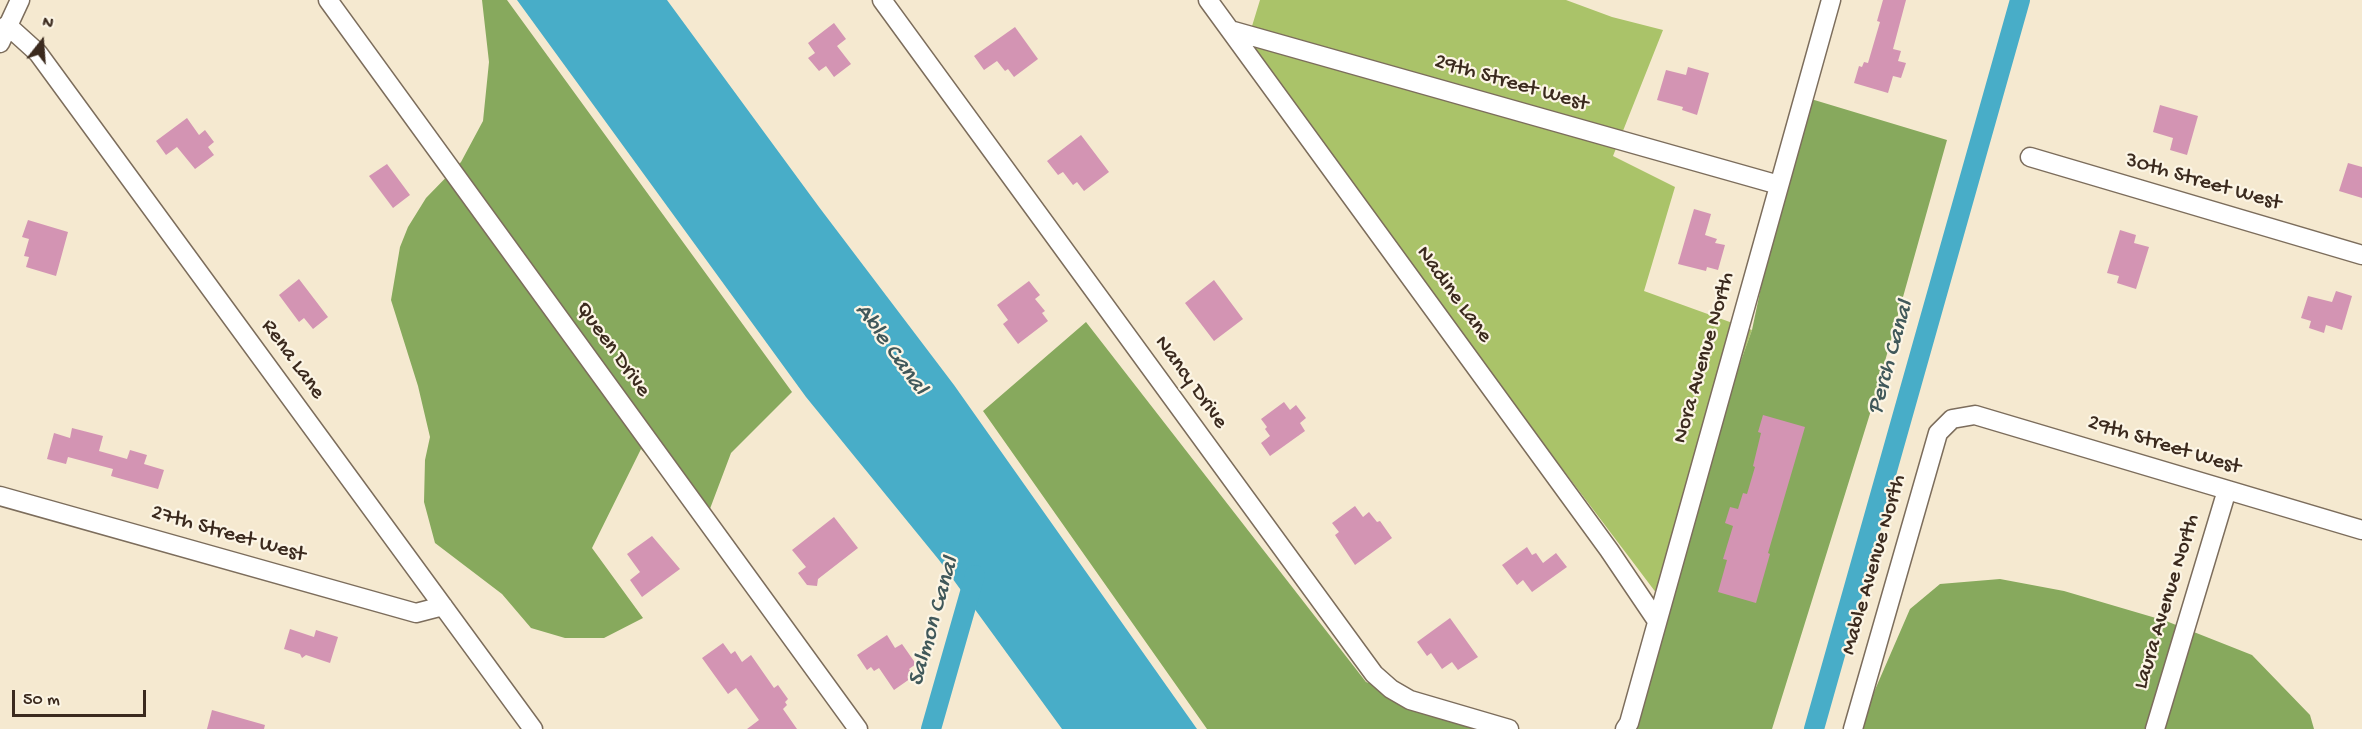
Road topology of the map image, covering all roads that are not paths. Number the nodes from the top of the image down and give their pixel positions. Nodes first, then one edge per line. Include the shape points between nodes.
1 (21, 0) edge
2 (328, 0) edge
3 (882, 0) edge
4 (1208, 0) edge
5 (1831, 0) edge
6 (7, 26) junction
7 (1230, 30) junction
8 (0, 43) edge
9 (2030, 157) dead end
10 (1779, 185) junction
11 (2362, 255) edge
12 (1952, 419) joint
13 (2228, 490) junction
14 (0, 496) edge
15 (2362, 530) edge
16 (443, 606) junction
17 (1657, 621) junction
18 (533, 729) edge
19 (858, 729) edge
20 (1509, 729) edge
21 (1625, 729) edge
22 (1853, 729) edge
23 (2155, 729) edge

1 - 6 street
2 - 19 street, Queen Drive
3 - 20 street, Nancy Drive via 1374,674 1410,700
4 - 7 street, Nadine Lane
5 - 10 street, Nora Avenue North
6 - 8 street
6 - 16 street, Rena Lane via 38,53
7 - 10 street, 29th Street West
7 - 17 street, Nadine Lane via 1610,550
9 - 11 street, 30th Street West
10 - 17 street, Nora Avenue North
12 - 13 street, 29th Street West via 1975,415
12 - 22 street, Mable Avenue North via 1938,433
13 - 15 street, 29th Street West
13 - 23 street, Laura Avenue North
14 - 16 street, 27th Street West via 416,613
16 - 18 street, Rena Lane
17 - 21 street, Nora Avenue North

